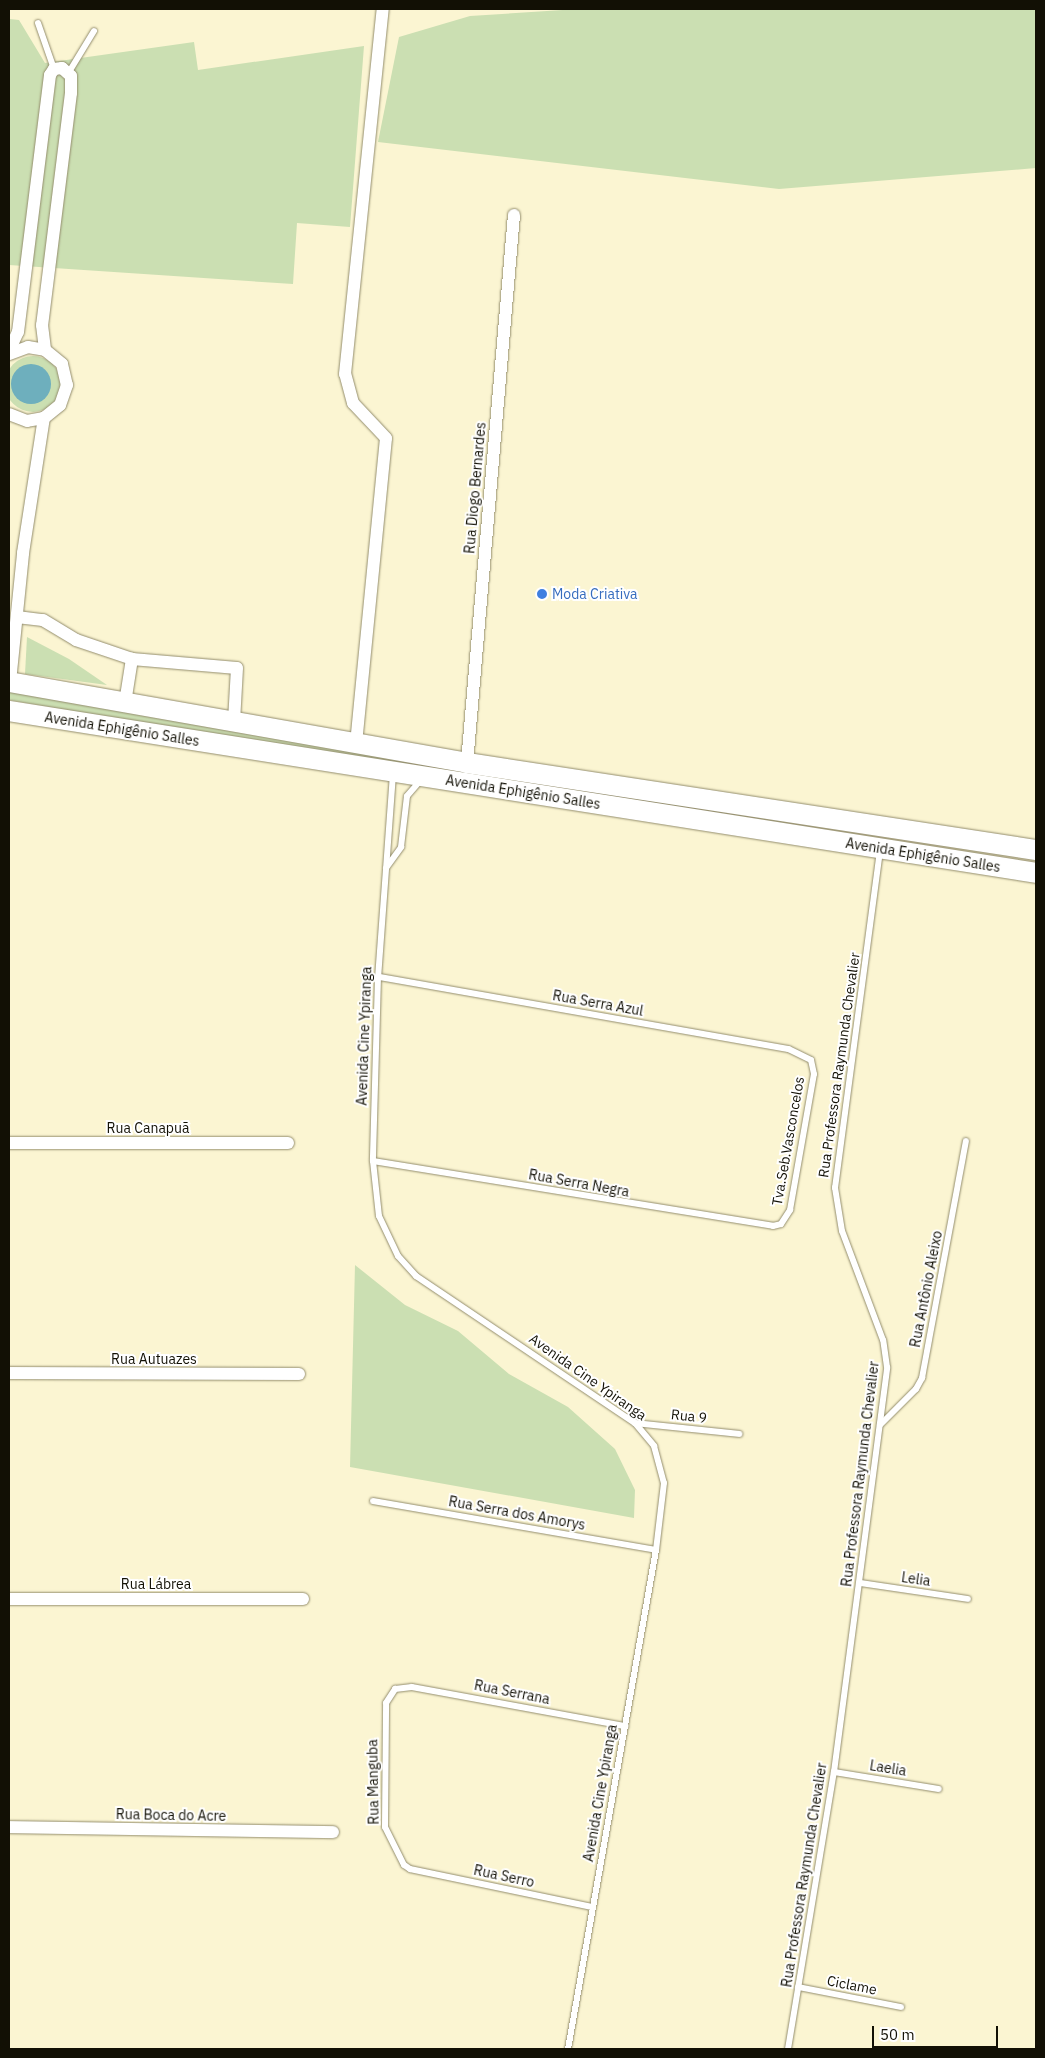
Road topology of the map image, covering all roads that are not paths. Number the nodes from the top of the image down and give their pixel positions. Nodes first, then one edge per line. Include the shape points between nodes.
1 (383, 9) edge
2 (38, 23) dead end
3 (94, 31) dead end
4 (54, 69) junction
5 (69, 72) junction
6 (514, 215) dead end
7 (46, 350) junction
8 (9, 353) edge
9 (9, 414) edge
10 (44, 418) junction
11 (17, 617) junction
12 (132, 658) junction
13 (9, 682) edge
14 (126, 703) junction
15 (9, 711) edge
16 (234, 722) junction
17 (356, 744) junction
18 (467, 763) junction
19 (393, 772) junction
20 (429, 777) junction
21 (880, 849) junction
22 (1036, 850) edge
23 (386, 869) junction
24 (1036, 873) edge
25 (378, 978) junction
26 (811, 1060) joint
27 (966, 1141) dead end
28 (288, 1142) dead end
29 (9, 1143) edge
30 (372, 1161) junction
31 (781, 1224) joint
32 (9, 1373) edge
33 (299, 1374) dead end
34 (636, 1423) junction
35 (880, 1425) junction
36 (740, 1434) dead end
37 (373, 1501) dead end
38 (656, 1550) junction
39 (860, 1583) junction
40 (9, 1599) edge
41 (303, 1599) dead end
42 (968, 1599) dead end
43 (395, 1689) joint
44 (625, 1726) junction
45 (834, 1772) junction
46 (939, 1789) dead end
47 (9, 1827) edge
48 (333, 1832) dead end
49 (410, 1869) joint
50 (592, 1907) junction
51 (798, 1987) junction
52 (901, 2007) dead end
53 (568, 2049) edge
54 (788, 2049) edge

1 - 17 street via 345,374 353,403 385,435
2 - 4 lane
3 - 5 lane
4 - 5 street
4 - 8 street via 48,87 18,332
5 - 7 street via 71,94 42,325
6 - 18 street, Rua Diogo Bernardes
7 - 8 street via 28,347
7 - 10 street via 62,364 68,384 60,405
9 - 10 street via 27,421
10 - 11 street
11 - 12 street via 43,620 76,640
11 - 13 street
12 - 14 street
12 - 16 street via 237,668
13 - 14 main road, Avenida Ephigênio Salles
14 - 16 main road, Avenida Ephigênio Salles
15 - 19 main road, Avenida Ephigênio Salles
16 - 17 main road, Avenida Ephigênio Salles
17 - 18 main road, Avenida Ephigênio Salles
18 - 22 main road, Avenida Ephigênio Salles
19 - 20 main road, Avenida Ephigênio Salles
19 - 23 lane, Avenida Cine Ypiranga
20 - 21 main road, Avenida Ephigênio Salles
20 - 23 lane via 411,788 402,847
21 - 24 main road, Avenida Ephigênio Salles
21 - 35 lane, Rua Professora Raymunda Chevalier via 835,1188 848,1249 886,1353
23 - 25 lane, Avenida Cine Ypiranga
25 - 26 lane, Rua Serra Azul via 788,1049
25 - 30 lane, Avenida Cine Ypiranga
26 - 31 lane, Tva.Seb.Vasconcelos via 814,1074 790,1210
27 - 35 lane, Rua Antônio Aleixo via 922,1378 911,1395
28 - 29 street, Rua Canapuã
30 - 31 lane, Rua Serra Negra via 760,1226
30 - 34 lane, Avenida Cine Ypiranga via 379,1216 398,1256 416,1276
32 - 33 street, Rua Autuazes
34 - 36 lane, Rua 9
34 - 38 lane, Avenida Cine Ypiranga via 654,1446 664,1482
35 - 39 lane, Rua Professora Raymunda Chevalier
37 - 38 lane, Rua Serra dos Amorys
38 - 44 lane, Avenida Cine Ypiranga
39 - 42 lane, Lelia
39 - 45 lane, Rua Professora Raymunda Chevalier
40 - 41 street, Rua Lábrea
43 - 44 lane, Rua Serrana via 412,1687 445,1692
43 - 49 lane, Rua Manguba via 386,1703 385,1827 395,1852
44 - 50 lane, Avenida Cine Ypiranga
45 - 46 lane, Laelia
45 - 51 lane, Rua Professora Raymunda Chevalier
47 - 48 street, Rua Boca do Acre
49 - 50 lane, Rua Serro
50 - 53 lane, Avenida Cine Ypiranga
51 - 52 lane, Ciclame
51 - 54 lane, Rua Professora Raymunda Chevalier

